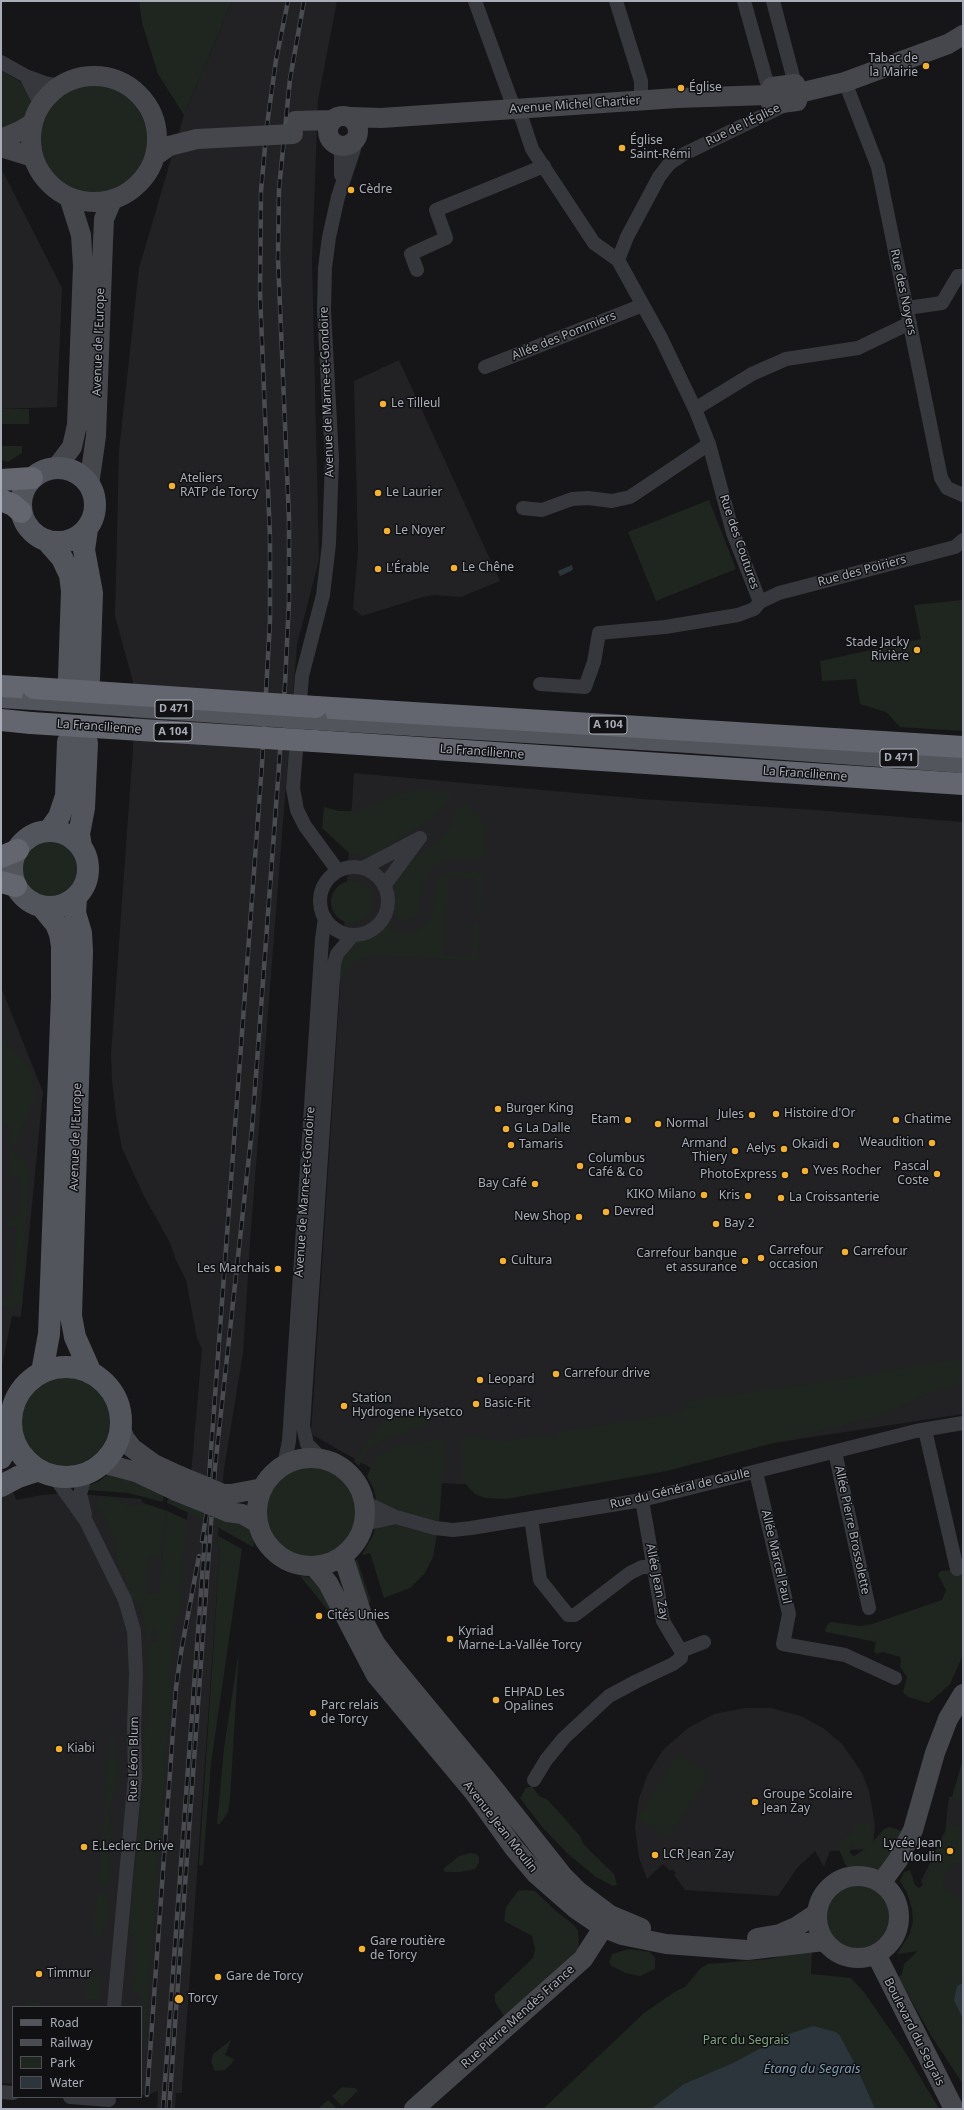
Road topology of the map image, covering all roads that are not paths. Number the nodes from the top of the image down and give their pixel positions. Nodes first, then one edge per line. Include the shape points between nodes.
1 (475, 1) edge
2 (616, 1) edge
3 (744, 1) edge
4 (773, 1) edge
5 (963, 35) edge
6 (1, 62) edge
7 (26, 76) junction
8 (845, 82) junction
9 (60, 86) junction
10 (769, 93) junction
11 (794, 93) junction
12 (641, 100) junction
13 (41, 105) junction
14 (516, 109) junction
15 (33, 123) junction
16 (156, 125) junction
17 (344, 132) junction
18 (198, 134) junction
19 (1, 139) edge
20 (1, 147) edge
21 (155, 156) junction
22 (33, 157) junction
23 (544, 166) junction
24 (69, 198) junction
25 (112, 200) junction
26 (618, 260) junction
27 (417, 270) dead end
28 (963, 276) edge
29 (643, 305) junction
30 (907, 308) junction
31 (910, 323) junction
32 (485, 367) dead end
33 (695, 409) junction
34 (709, 444) junction
35 (56, 468) junction
36 (32, 478) junction
37 (1, 480) edge
38 (89, 485) junction
39 (963, 495) edge
40 (1, 500) edge
41 (524, 508) dead end
42 (21, 512) junction
43 (87, 529) junction
44 (963, 540) edge
45 (46, 541) junction
46 (760, 602) junction
47 (540, 684) dead end
48 (1, 686) edge
49 (34, 694) junction
50 (1, 697) edge
51 (316, 713) junction
52 (1, 720) edge
53 (31, 723) junction
54 (1, 726) edge
55 (963, 747) edge
56 (963, 762) edge
57 (963, 784) edge
58 (49, 831) junction
59 (82, 847) junction
60 (9, 853) edge
61 (363, 868) junction
62 (338, 871) junction
63 (9, 884) edge
64 (384, 886) junction
65 (76, 898) junction
66 (42, 906) junction
67 (325, 918) junction
68 (353, 935) junction
69 (42, 1372) junction
70 (91, 1373) junction
71 (963, 1423) edge
72 (120, 1427) junction
73 (925, 1430) junction
74 (12, 1436) junction
75 (835, 1452) junction
76 (1, 1458) edge
77 (321, 1458) junction
78 (284, 1465) junction
79 (94, 1468) junction
80 (756, 1472) junction
81 (46, 1473) junction
82 (178, 1483) junction
83 (1, 1486) edge
84 (263, 1488) junction
85 (642, 1500) junction
86 (364, 1502) junction
87 (230, 1503) junction
88 (396, 1517) junction
89 (531, 1518) junction
90 (86, 1520) junction
91 (258, 1523) junction
92 (364, 1524) junction
93 (343, 1556) junction
94 (314, 1566) junction
95 (654, 1567) junction
96 (957, 1569) dead end
97 (869, 1608) dead end
98 (704, 1642) dead end
99 (681, 1651) junction
100 (895, 1678) dead end
101 (963, 1694) edge
102 (534, 1780) dead end
103 (881, 1883) junction
104 (817, 1914) junction
105 (607, 1921) junction
106 (824, 1941) junction
107 (876, 1954) junction
108 (114, 2006) edge
109 (1, 2092) edge
110 (12, 2092) edge
111 (78, 2098) edge
112 (109, 2102) edge
113 (414, 2109) edge
114 (954, 2109) edge

1 - 14 street
2 - 12 street via 640,81
3 - 10 street
4 - 11 street
5 - 8 street via 948,44
6 - 7 street
7 - 9 street
7 - 13 street
8 - 11 street
8 - 30 street, Rue des Noyers via 878,167
9 - 13 street
9 - 16 street via 90,76 108,77 125,84 139,94 149,108
10 - 11 street, Avenue Michel Chartier via 774,104
10 - 12 street, Avenue Michel Chartier
11 - 26 street, Rue de l'Église via 669,164 658,177
12 - 14 street, Avenue Michel Chartier
13 - 15 street
14 - 17 street, Avenue Michel Chartier via 381,118
14 - 23 street via 532,149
15 - 19 street
15 - 22 street
16 - 18 street
16 - 21 street
17 - 18 street, bridge via 294,128
17 - 62 street, Avenue de Marne-et-Gondoire via 354,149 329,238 324,289 332,459 327,565 323,595 302,676 293,788 297,810 304,826
18 - 21 street via 169,146
20 - 22 street
21 - 25 street via 150,168 136,186
22 - 24 street via 47,181
23 - 26 street via 594,243
23 - 27 street via 436,210 446,238 411,254
24 - 25 street via 90,202
24 - 35 street, Avenue de l'Europe via 81,235 83,266 77,425 72,446
25 - 38 street, Avenue de l'Europe via 104,219 102,242 96,436
26 - 29 street, Rue des Coutures
28 - 30 street via 958,276 942,303
29 - 32 street, Allée des Pommiers
29 - 33 street, Rue des Coutures
30 - 31 street, Rue des Noyers
31 - 33 street via 858,348 786,359 752,374
31 - 39 street, Rue des Noyers via 940,478 947,488
33 - 34 street, Rue des Coutures
34 - 41 street via 630,496 612,501 572,499 542,510
34 - 46 street, Rue des Coutures via 733,533
35 - 36 main road via 43,471
35 - 38 main road via 75,472
36 - 37 highway
36 - 42 main road via 23,494
38 - 43 main road, Avenue de l'Europe via 95,512
40 - 42 highway
42 - 45 main road, Avenue de l'Europe via 30,530
43 - 45 main road via 68,541
43 - 45 main road, Avenue de l'Europe via 84,550 92,594 79,678 70,575 62,558
44 - 46 street, Rue des Poiriers via 955,547 779,593
46 - 47 street, Rue des Coutures via 754,609 738,615 665,627 599,633 594,662 585,687
48 - 49 highway, A 104
49 - 50 main road
49 - 51 highway, A 104, bridge
51 - 55 highway, A 104
51 - 56 main road, D 471
52 - 53 highway, La Francilienne / A 104
53 - 54 highway
53 - 57 highway, La Francilienne / A 104, bridge
58 - 59 main road via 67,835
58 - 59 main road via 66,796 78,743 84,808 79,834
58 - 60 main road, Avenue de l'Europe via 28,838
59 - 65 main road via 88,868 85,884
60 - 63 main road, Avenue de l'Europe via 12,868
61 - 62 street via 346,868
61 - 64 street via 371,872
61 - 64 street via 420,838
62 - 67 street via 329,878 320,897
63 - 66 main road, Avenue de l'Europe via 29,901
64 - 68 street via 388,906 384,916 372,930
65 - 66 main road via 60,906
65 - 70 main road, Avenue de l'Europe via 75,913 81,933 82,951 71,1316 75,1337
66 - 69 main road, Avenue de l'Europe via 56,924 60,934 62,968 49,1334
67 - 68 street via 332,927 342,933
67 - 78 street, Avenue de Marne-et-Gondoire via 289,1441
68 - 77 street, Avenue de Marne-et-Gondoire via 337,954 334,964 303,1426 307,1444
69 - 70 main road via 66,1367
69 - 74 main road via 28,1382 18,1395 12,1410
70 - 72 main road via 114,1395 120,1416
71 - 73 street, Rue du Général de Gaulle
72 - 79 main road via 115,1446
72 - 82 street via 132,1448
73 - 75 street, Rue du Général de Gaulle
73 - 96 street
74 - 76 main road
74 - 81 main road via 22,1456
75 - 80 street, Rue du Général de Gaulle
75 - 97 street, Allée Pierre Brossolette
77 - 78 street via 302,1458
77 - 86 street via 335,1463 350,1474 360,1489
78 - 84 street via 272,1474
79 - 81 main road via 70,1477
79 - 82 street via 136,1472
79 - 90 street, Rue Léon Blum via 80,1494
80 - 85 street, Rue du Général de Gaulle
80 - 100 street, Allée Marcel Paul via 789,1614 783,1644 845,1655
81 - 83 main road via 18,1477
81 - 90 street, Rue Léon Blum
82 - 87 street, bridge via 223,1494
84 - 87 street
84 - 91 street via 258,1505
85 - 89 street, Rue du Général de Gaulle
85 - 95 street, Allée Jean Zay
86 - 88 street, Rue du Général de Gaulle
86 - 92 street
87 - 91 street
88 - 89 street, Rue du Général de Gaulle via 435,1528 453,1530
88 - 92 street, Rue du Général de Gaulle
89 - 95 street via 540,1580 568,1615 575,1615 630,1573 642,1567
90 - 108 street, Rue Léon Blum via 125,1600 134,1631 135,1777
91 - 94 street via 264,1537 279,1555 292,1562
92 - 93 street via 357,1540
93 - 94 street via 329,1563
93 - 105 street, Avenue Jean Moulin via 365,1624 387,1659 554,1866
94 - 105 street, Avenue Jean Moulin via 328,1583 376,1675 473,1791 514,1848 561,1898
95 - 99 street, Allée Jean Zay via 663,1621
98 - 99 street
99 - 102 street via 681,1658 673,1664 609,1696 586,1716 546,1760
101 - 103 street via 942,1734 913,1830 898,1860
103 - 104 street via 866,1876 848,1877 833,1884 822,1897
103 - 107 street via 895,1899 899,1920 896,1934 888,1946
104 - 105 street, Avenue Jean Moulin via 780,1934 748,1939 654,1932
104 - 106 street via 818,1928
105 - 106 street, Avenue Jean Moulin via 622,1935 645,1941 726,1949 760,1949
105 - 113 street, Rue Pierre Mendès France via 583,1959
106 - 107 street via 834,1951 847,1957 862,1958
107 - 114 street, Boulevard du Segrais
109 - 110 street
111 - 112 street

